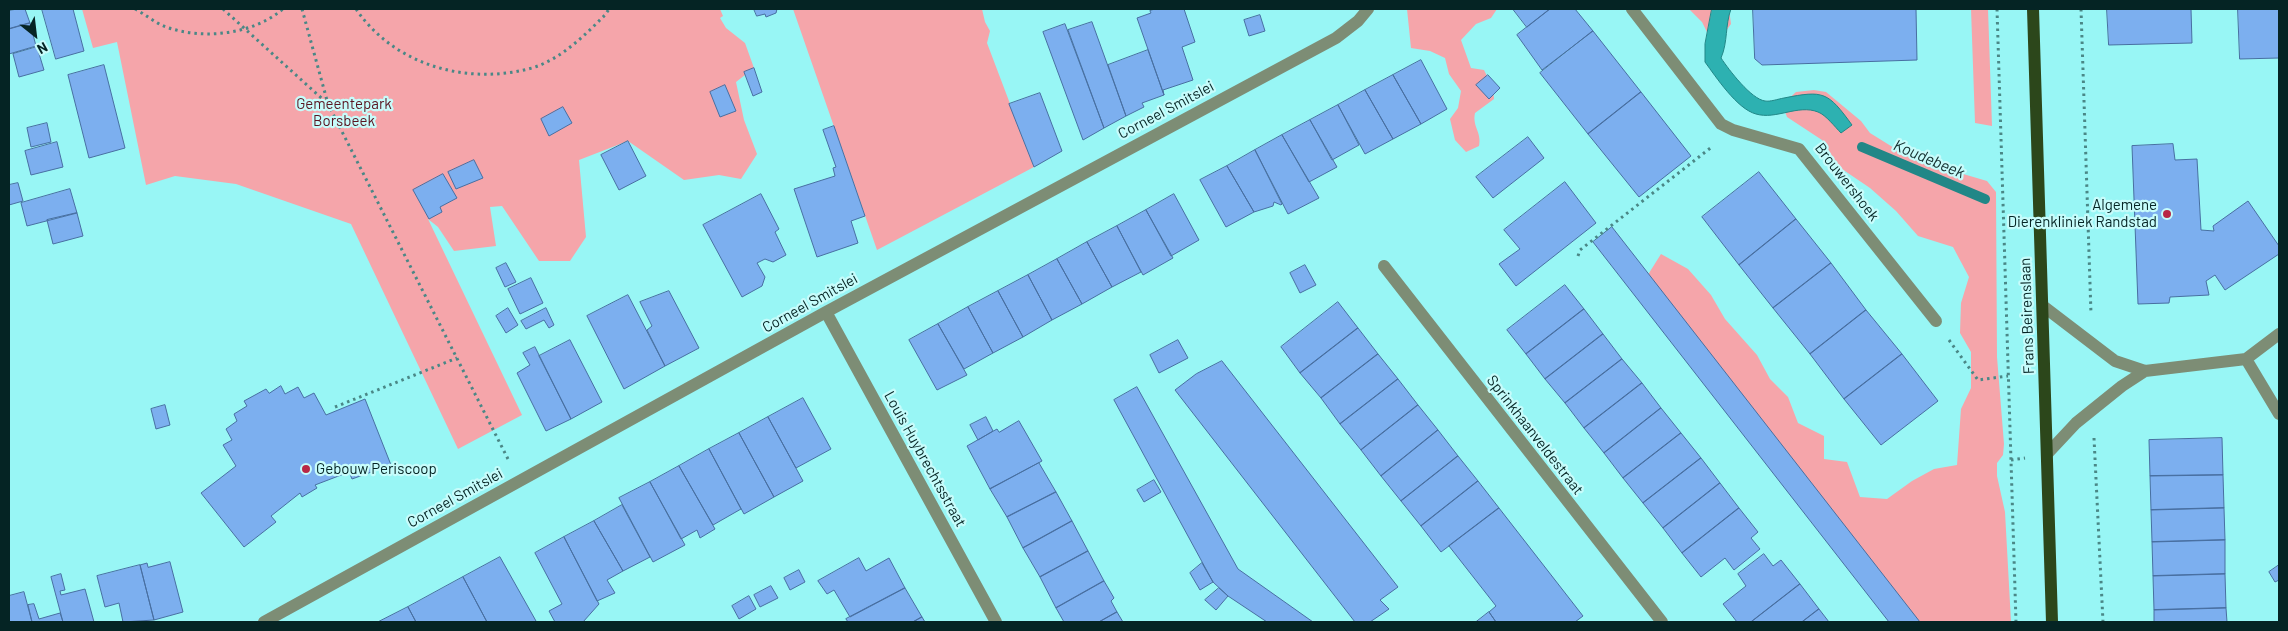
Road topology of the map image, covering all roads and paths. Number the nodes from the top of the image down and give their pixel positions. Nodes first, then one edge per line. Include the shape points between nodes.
1 (136, 9) edge
2 (223, 9) edge
3 (284, 9) edge
4 (302, 9) edge
5 (356, 9) edge
6 (609, 9) edge
7 (1368, 9) edge
8 (1632, 9) edge
9 (1998, 9) edge
10 (2033, 9) edge
11 (247, 29) junction
12 (328, 104) junction
13 (1733, 130) junction
14 (1578, 256) dead end
15 (1384, 266) dead end
16 (2043, 306) junction
17 (826, 312) junction
18 (1936, 321) joint
19 (2279, 334) edge
20 (457, 358) junction
21 (2246, 359) junction
22 (2145, 372) junction
23 (2008, 376) junction
24 (335, 407) dead end
25 (2279, 414) edge
26 (2047, 454) junction
27 (519, 481) junction
28 (264, 622) edge
29 (996, 622) edge
30 (1662, 622) edge
31 (2016, 622) edge
32 (2052, 622) edge

1 - 11 path via 165,26 206,35
2 - 11 path
3 - 11 path
4 - 12 path
5 - 6 path via 381,38 402,53 444,71 488,75 533,67 573,46
7 - 17 street, Corneel Smitslei via 1336,38
8 - 13 street, Brouwershoek via 1721,124
9 - 23 path
10 - 16 main road, Frans Beirenslaan
11 - 12 path
12 - 20 path
13 - 14 path via 1580,250
13 - 18 street, Brouwershoek via 1799,148
15 - 30 street, Sprinkhaanveldestraat
16 - 22 street via 2115,361
16 - 26 main road, Frans Beirenslaan
17 - 27 street, Corneel Smitslei
17 - 29 street, Louis Huybrechtsstraat
18 - 23 path via 1978,380
19 - 21 street
20 - 24 path
20 - 27 path
21 - 22 street
21 - 25 street
22 - 26 street via 2076,423
23 - 31 path
26 - 32 main road, Frans Beirenslaan
27 - 28 street, Corneel Smitslei

